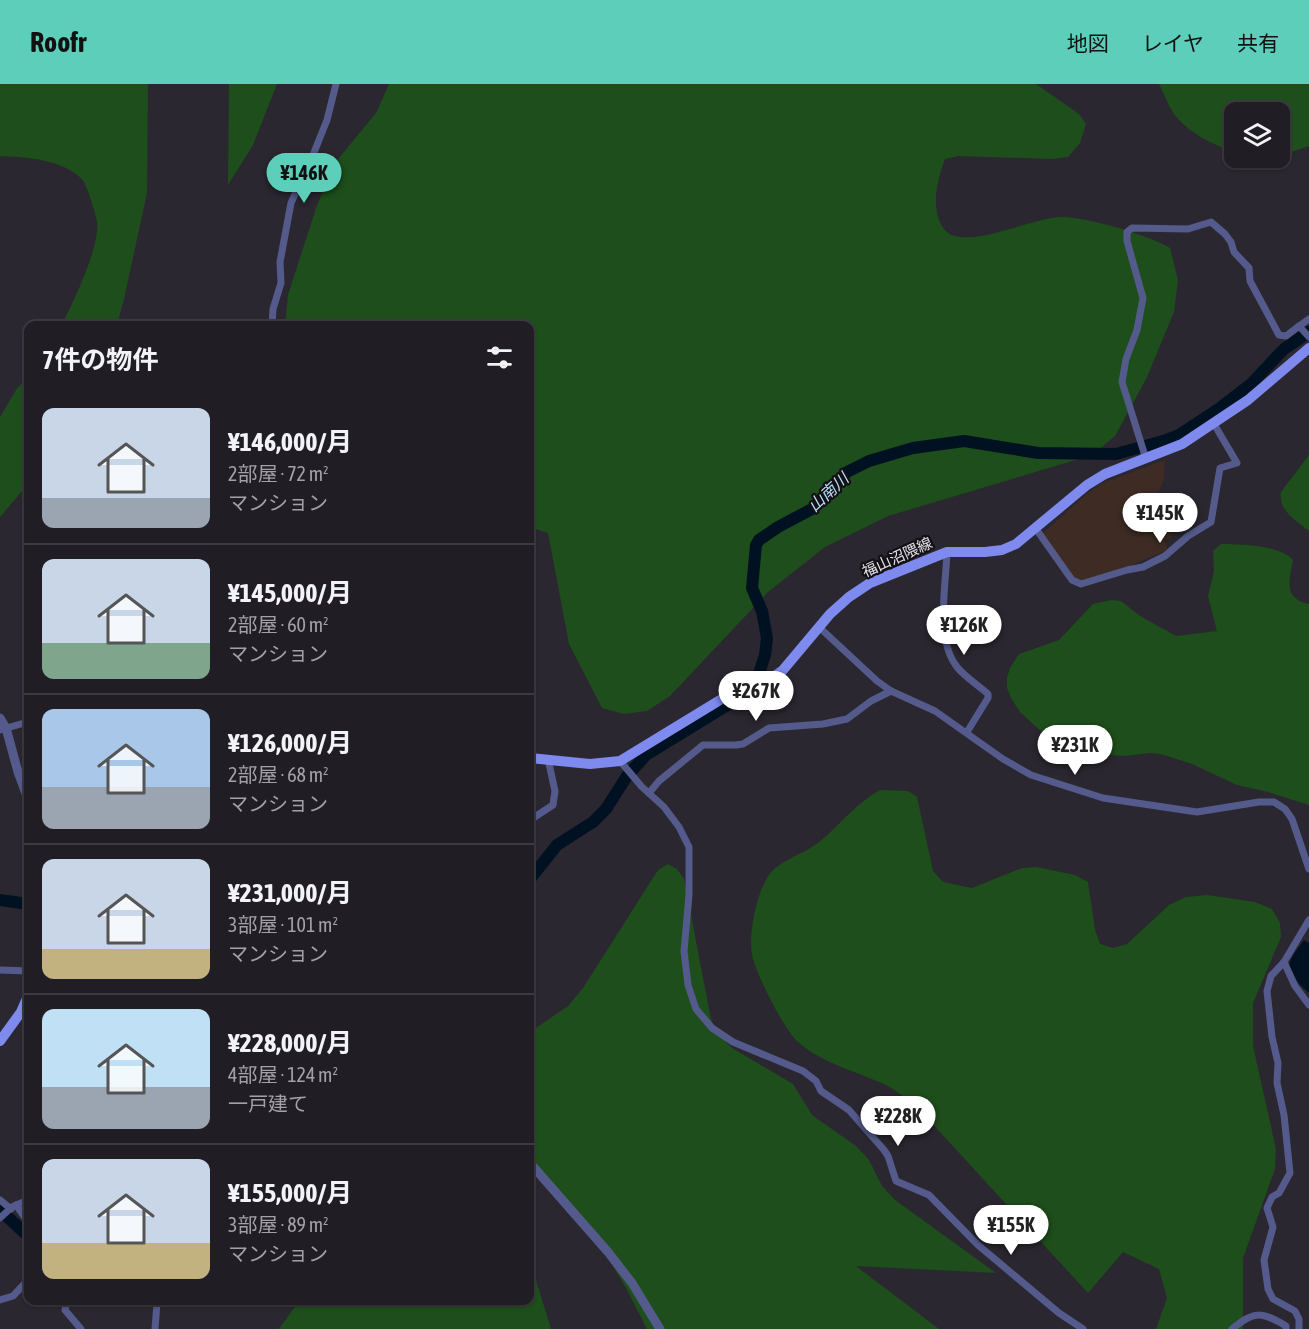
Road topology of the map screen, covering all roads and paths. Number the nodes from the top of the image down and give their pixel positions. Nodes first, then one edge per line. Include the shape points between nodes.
1 (336, 84) edge
2 (1309, 319) edge
3 (272, 321) edge
4 (1300, 327) junction
5 (1309, 337) edge
6 (1309, 348) edge
7 (1214, 424) junction
8 (1145, 457) junction
9 (1036, 529) junction
10 (947, 552) junction
11 (819, 627) junction
12 (891, 691) junction
13 (0, 718) edge
14 (24, 723) edge
15 (3, 729) edge
16 (967, 732) junction
17 (534, 758) edge
18 (548, 759) junction
19 (620, 761) junction
20 (24, 788) edge
21 (649, 793) junction
22 (534, 817) edge
23 (1309, 869) edge
24 (1309, 920) edge
25 (1307, 931) edge
26 (1284, 962) junction
27 (0, 970) edge
28 (24, 971) edge
29 (24, 1005) edge
30 (1309, 1005) edge
31 (0, 1041) edge
32 (534, 1168) edge
33 (0, 1200) edge
34 (24, 1202) edge
35 (14, 1207) junction
36 (0, 1218) edge
37 (24, 1218) edge
38 (24, 1284) edge
39 (0, 1300) edge
40 (66, 1305) edge
41 (157, 1305) edge
42 (81, 1329) edge
43 (155, 1329) edge
44 (660, 1329) edge
45 (1083, 1329) edge
46 (1232, 1329) edge
47 (1286, 1329) edge
48 (1299, 1329) edge

1 - 3 street via 317,147 291,203
2 - 4 street
4 - 5 street
4 - 8 street via 1286,336 1279,335 1250,281 1249,268 1234,252 1225,234 1211,222 1188,229 1132,228 1127,232 1143,298 1122,382
6 - 7 main road, 福山沼隈線
7 - 8 main road, 福山沼隈線 via 1182,444
7 - 9 street via 1237,463 1220,468 1211,522 1165,556 1143,567 1082,584 1072,580
8 - 9 main road, 福山沼隈線 via 1087,485
9 - 10 main road, 福山沼隈線 via 1002,550
10 - 11 main road, 福山沼隈線 via 870,584
10 - 16 street via 945,640 958,669 988,694
11 - 12 street
11 - 19 main road, 福山沼隈線 via 783,670 769,680 755,683
12 - 16 street via 935,711
12 - 21 street via 847,719 769,728 743,744 703,745
13 - 15 street
14 - 15 street
15 - 20 street
16 - 23 street via 1031,774 1103,798 1197,812 1274,802 1292,819
17 - 18 main road, 福山沼隈線
18 - 19 main road, 福山沼隈線 via 590,764
18 - 22 street via 555,791 553,805
19 - 21 street
21 - 45 street via 680,827 689,847 684,951 696,1009 712,1028 733,1042 803,1071 816,1081 821,1091 849,1110 884,1150 896,1180 929,1195 978,1245
24 - 25 street
25 - 26 street
26 - 30 street
26 - 48 street via 1271,976 1267,991 1290,1173 1267,1208 1274,1227 1264,1260 1273,1299 1295,1311
27 - 28 street
29 - 31 main road
32 - 44 street via 608,1252
33 - 35 street
34 - 35 street
35 - 36 street
35 - 37 street
38 - 39 street via 13,1296
40 - 42 street via 65,1310
41 - 43 street
46 - 47 street via 1245,1317 1256,1314 1274,1319

